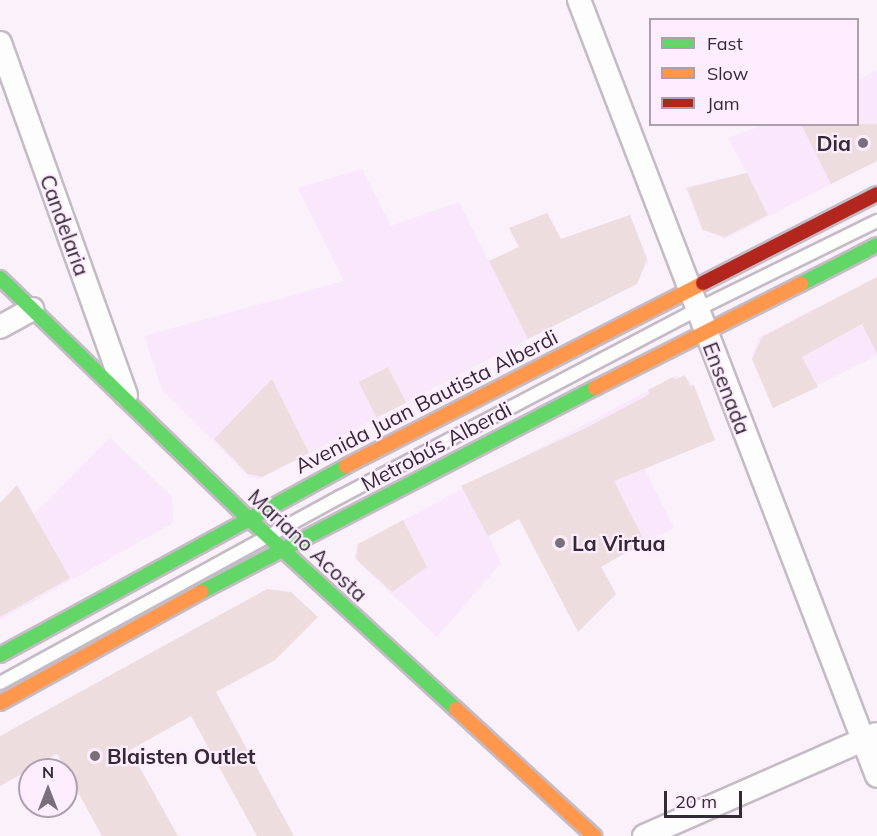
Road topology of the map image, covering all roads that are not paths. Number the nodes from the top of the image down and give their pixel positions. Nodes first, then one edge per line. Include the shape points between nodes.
1 (579, 0) edge
2 (0, 43) edge
3 (877, 194) edge
4 (877, 221) edge
5 (877, 245) edge
6 (0, 278) edge
7 (32, 309) junction
8 (696, 310) junction
9 (0, 327) edge
10 (130, 408) junction
11 (247, 517) junction
12 (267, 536) junction
13 (281, 548) junction
14 (0, 655) edge
15 (0, 683) edge
16 (0, 704) edge
17 (870, 737) edge
18 (877, 776) edge
19 (594, 836) edge
20 (644, 836) edge

1 - 8 street, Ensenada
2 - 10 street, Candelaria
3 - 8 main road, Avenida Juan Bautista Alberdi
4 - 8 lane, Metrobús Alberdi
5 - 8 main road, Avenida Juan Bautista Alberdi
6 - 7 main road, Mariano Acosta
7 - 9 street
7 - 10 main road, Mariano Acosta
8 - 11 main road, Avenida Juan Bautista Alberdi
8 - 12 lane, Metrobús Alberdi
8 - 13 main road, Avenida Juan Bautista Alberdi
8 - 17 street, Ensenada
10 - 11 main road, Mariano Acosta
11 - 12 main road, Mariano Acosta
11 - 14 main road, Avenida Juan Bautista Alberdi
12 - 13 main road, Mariano Acosta
12 - 15 lane, Metrobús Alberdi
13 - 16 main road, Avenida Juan Bautista Alberdi
13 - 19 main road, Mariano Acosta
17 - 18 street, Ensenada
17 - 20 street

